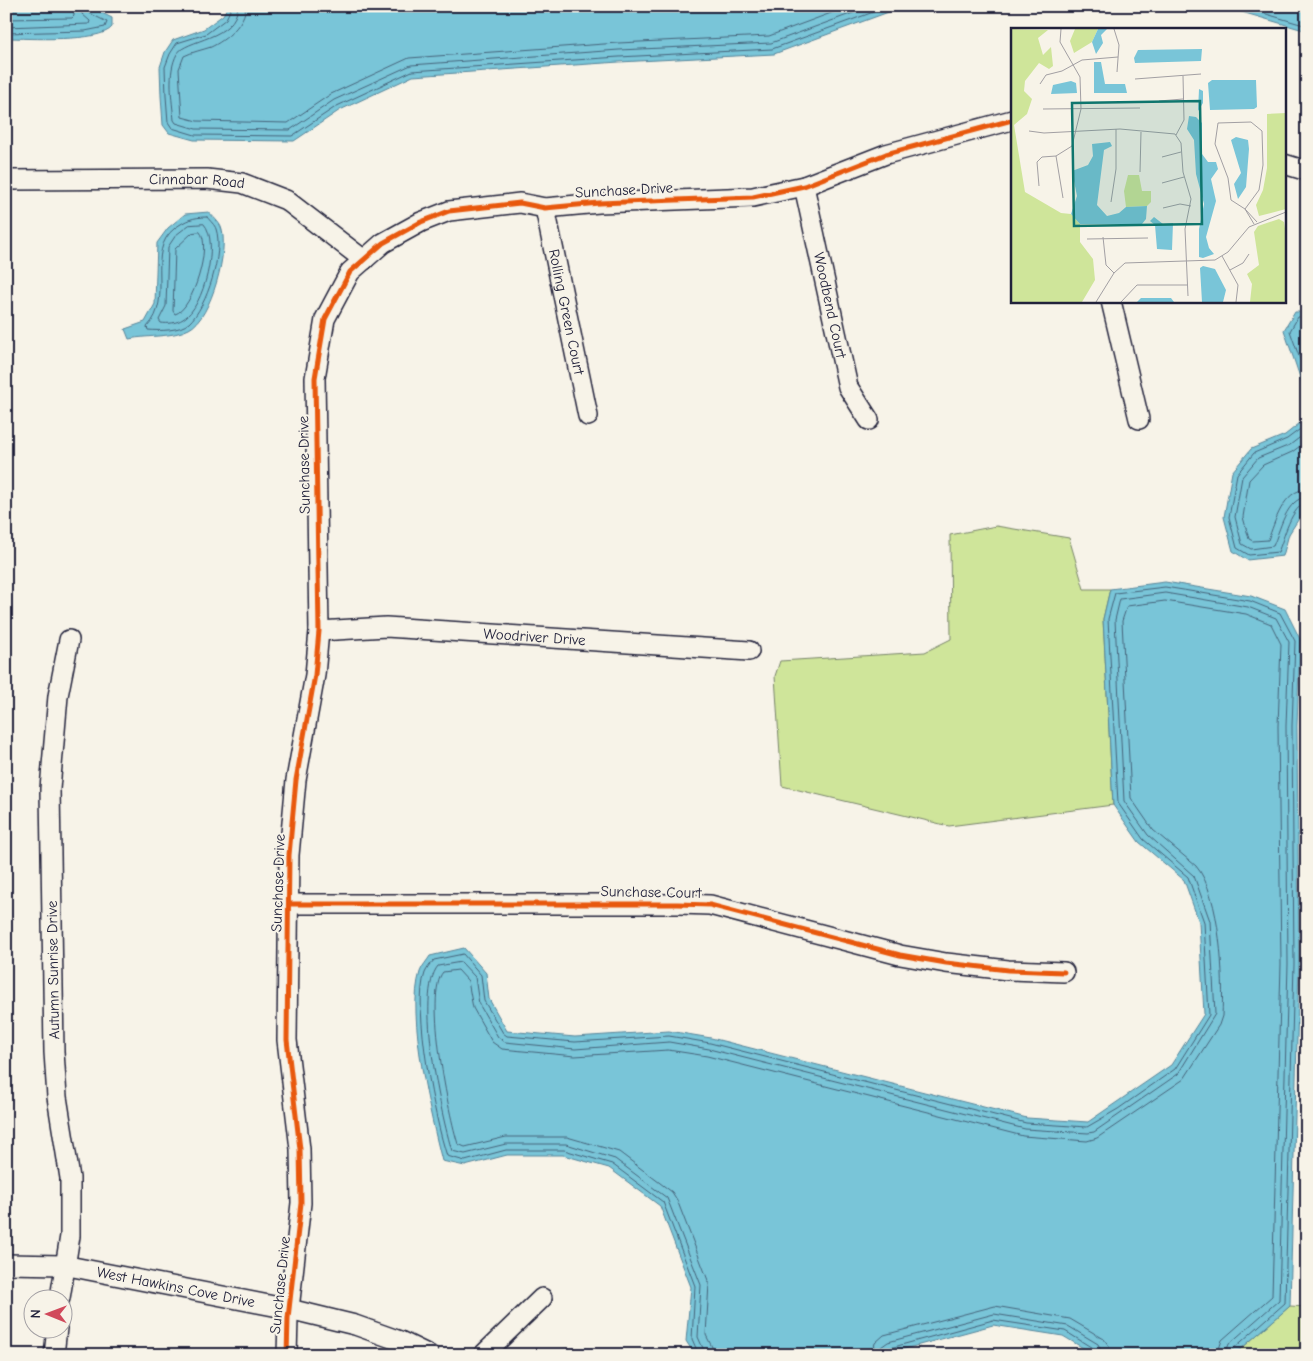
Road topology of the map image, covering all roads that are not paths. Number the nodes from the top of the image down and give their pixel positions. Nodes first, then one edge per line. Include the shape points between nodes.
1 (1011, 120) edge
2 (1286, 165) edge
3 (1307, 171) edge
4 (6, 180) edge
5 (804, 186) junction
6 (545, 208) junction
7 (364, 260) junction
8 (1110, 302) edge
9 (588, 416) dead end
10 (1139, 419) dead end
11 (869, 420) dead end
12 (319, 631) junction
13 (69, 640) dead end
14 (749, 651) dead end
15 (289, 904) junction
16 (1064, 972) dead end
17 (6, 1264) edge
18 (63, 1265) junction
19 (61, 1288) edge
20 (542, 1298) dead end
21 (289, 1309) junction
22 (55, 1338) edge
23 (54, 1355) edge
24 (287, 1355) edge
25 (430, 1355) edge
26 (483, 1355) edge

1 - 5 street, Sunchase Drive via 886,154
2 - 3 street
4 - 7 street, Cinnabar Road via 207,178 242,183 286,200
5 - 6 street, Sunchase Drive via 753,197
5 - 11 street, Woodbend Court via 848,387
6 - 7 street, Sunchase Drive via 520,203 449,211 421,222 383,244
6 - 9 street, Rolling Green Court
7 - 12 street, Sunchase Drive via 350,272 324,319 315,378
8 - 10 street
12 - 14 street, Woodriver Drive via 386,627
12 - 15 street, Sunchase Drive via 315,675 296,780 289,855
13 - 18 street, Autumn Sunrise Drive via 58,696 50,789 54,1052 57,1097 70,1178 70,1236
15 - 16 street, Sunchase Court via 710,906 937,962
15 - 21 street, Sunchase Drive via 287,1040 300,1149 301,1203
17 - 18 street, West Hawkins Cove Drive
18 - 19 street, Autumn Sunrise Drive
18 - 21 street, West Hawkins Cove Drive
20 - 26 street
21 - 24 street, Sunchase Drive
21 - 25 street, West Hawkins Cove Drive via 355,1325
22 - 23 street

